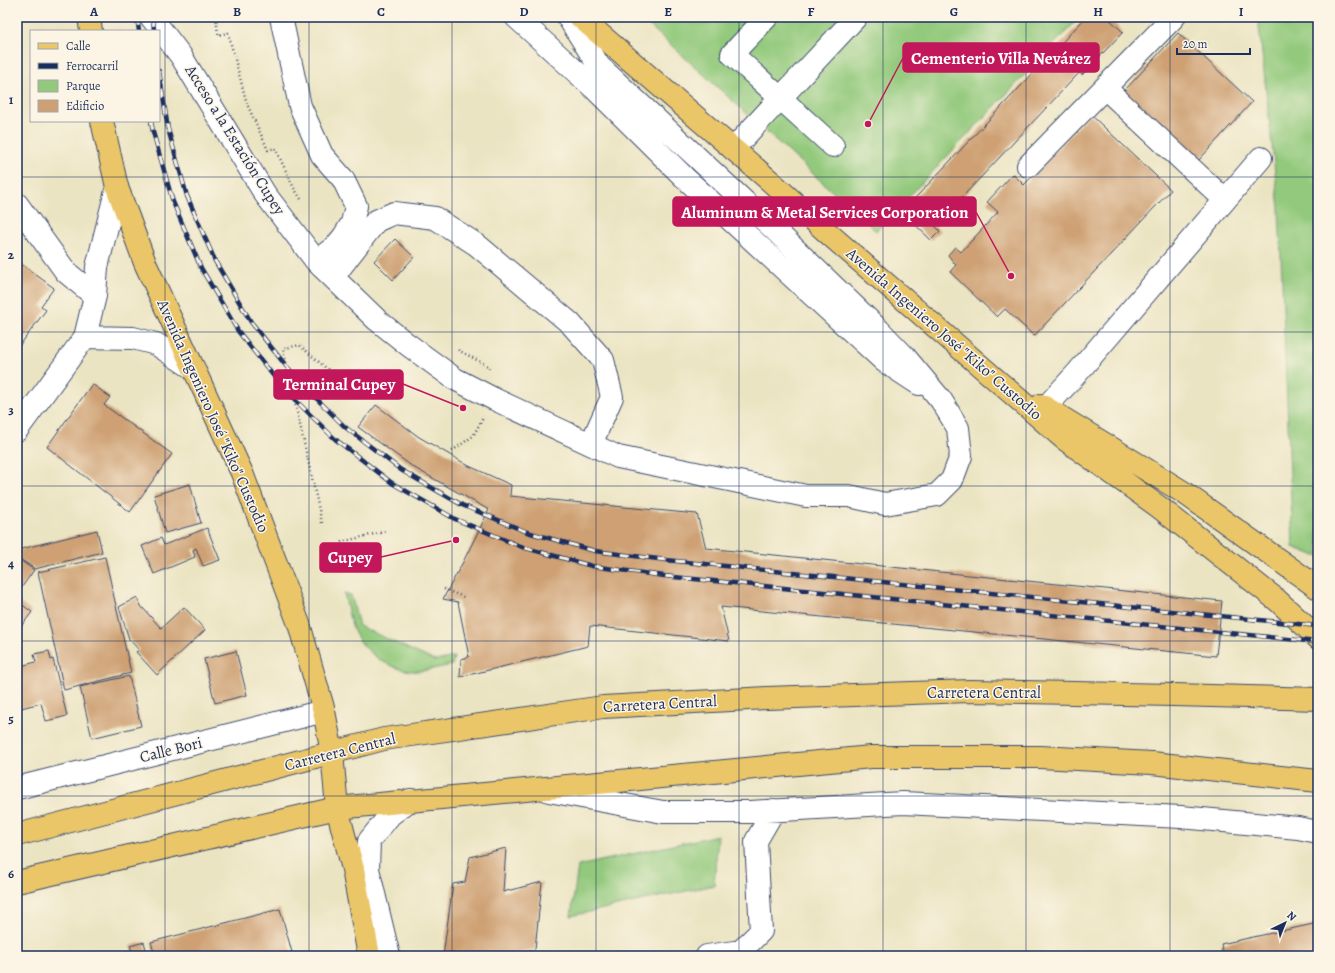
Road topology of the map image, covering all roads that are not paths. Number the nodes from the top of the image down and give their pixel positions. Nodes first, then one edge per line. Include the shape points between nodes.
1 (90, 17) edge
2 (152, 17) edge
3 (282, 17) edge
4 (516, 17) edge
5 (568, 17) edge
6 (580, 17) edge
7 (767, 17) edge
8 (856, 17) edge
9 (1174, 17) edge
10 (91, 30) edge
11 (1105, 88) junction
12 (780, 99) junction
13 (102, 122) edge
14 (833, 146) dead end
15 (733, 149) junction
16 (1261, 158) dead end
17 (1028, 166) dead end
18 (117, 187) junction
19 (1225, 200) junction
20 (17, 204) edge
21 (316, 261) junction
22 (333, 277) junction
23 (95, 296) junction
24 (85, 337) junction
25 (194, 368) junction
26 (985, 371) junction
27 (941, 400) junction
28 (1045, 408) junction
29 (17, 430) edge
30 (591, 444) junction
31 (1318, 588) edge
32 (1318, 638) edge
33 (1318, 699) edge
34 (324, 711) junction
35 (332, 754) junction
36 (1318, 781) edge
37 (17, 788) edge
38 (538, 789) junction
39 (410, 800) junction
40 (337, 808) junction
41 (774, 810) junction
42 (1318, 832) edge
43 (17, 835) edge
44 (17, 882) edge
45 (369, 956) edge
46 (389, 956) edge
47 (706, 956) edge

1 - 10 main road
2 - 21 street, Acceso a la Estación Cupey via 182,56 265,194
3 - 21 street via 300,106 322,155 343,179 356,206 352,223 344,236 336,246
4 - 27 street via 884,361
5 - 27 street, Acceso a la Estación Cupey via 599,66 880,330
6 - 15 main road, Avenida Ingeniero José "Kiko" Custodio
7 - 12 street via 732,54
8 - 12 street
9 - 11 street
11 - 17 street
11 - 19 street
12 - 14 street
12 - 15 street
13 - 18 main road, Avenida Ingeniero José "Kiko" Custodio
15 - 26 main road, Avenida Ingeniero José "Kiko" Custodio
16 - 19 street
18 - 23 street via 97,267
18 - 25 main road, Avenida Ingeniero José "Kiko" Custodio via 145,263
19 - 28 street
20 - 23 street via 66,272
21 - 22 street, Acceso a la Estación Cupey
22 - 30 street, Acceso a la Estación Cupey via 377,320 455,379
22 - 30 street via 376,222 394,212 436,218 478,245 564,318 603,360 612,397
23 - 24 street
24 - 25 street via 133,338 156,344
24 - 29 street
25 - 34 main road, Avenida Ingeniero José "Kiko" Custodio via 242,473 265,531 300,624
26 - 28 main road
26 - 32 main road, Avenida Ingeniero José "Kiko" Custodio via 1063,438 1159,507 1277,600
27 - 30 street, Acceso a la Estación Cupey via 958,428 961,456 952,480 936,496 885,504 849,496 806,496 618,457
28 - 31 main road via 1183,492
33 - 35 main road, Carretera Central via 970,691 603,707 384,739
34 - 35 main road, Avenida Ingeniero José "Kiko" Custodio
34 - 37 street, Calle Bori
35 - 40 main road, Avenida Ingeniero José "Kiko" Custodio
35 - 43 main road, Carretera Central
36 - 38 main road via 1152,763 1040,757 871,757
38 - 39 main road
38 - 41 street via 663,812
39 - 40 main road
39 - 46 street via 390,815 370,841 368,869
40 - 44 main road
40 - 45 main road, Avenida Ingeniero José "Kiko" Custodio via 353,868
41 - 42 street via 903,803 933,804 1181,817
41 - 47 street via 756,841 761,931 741,950

